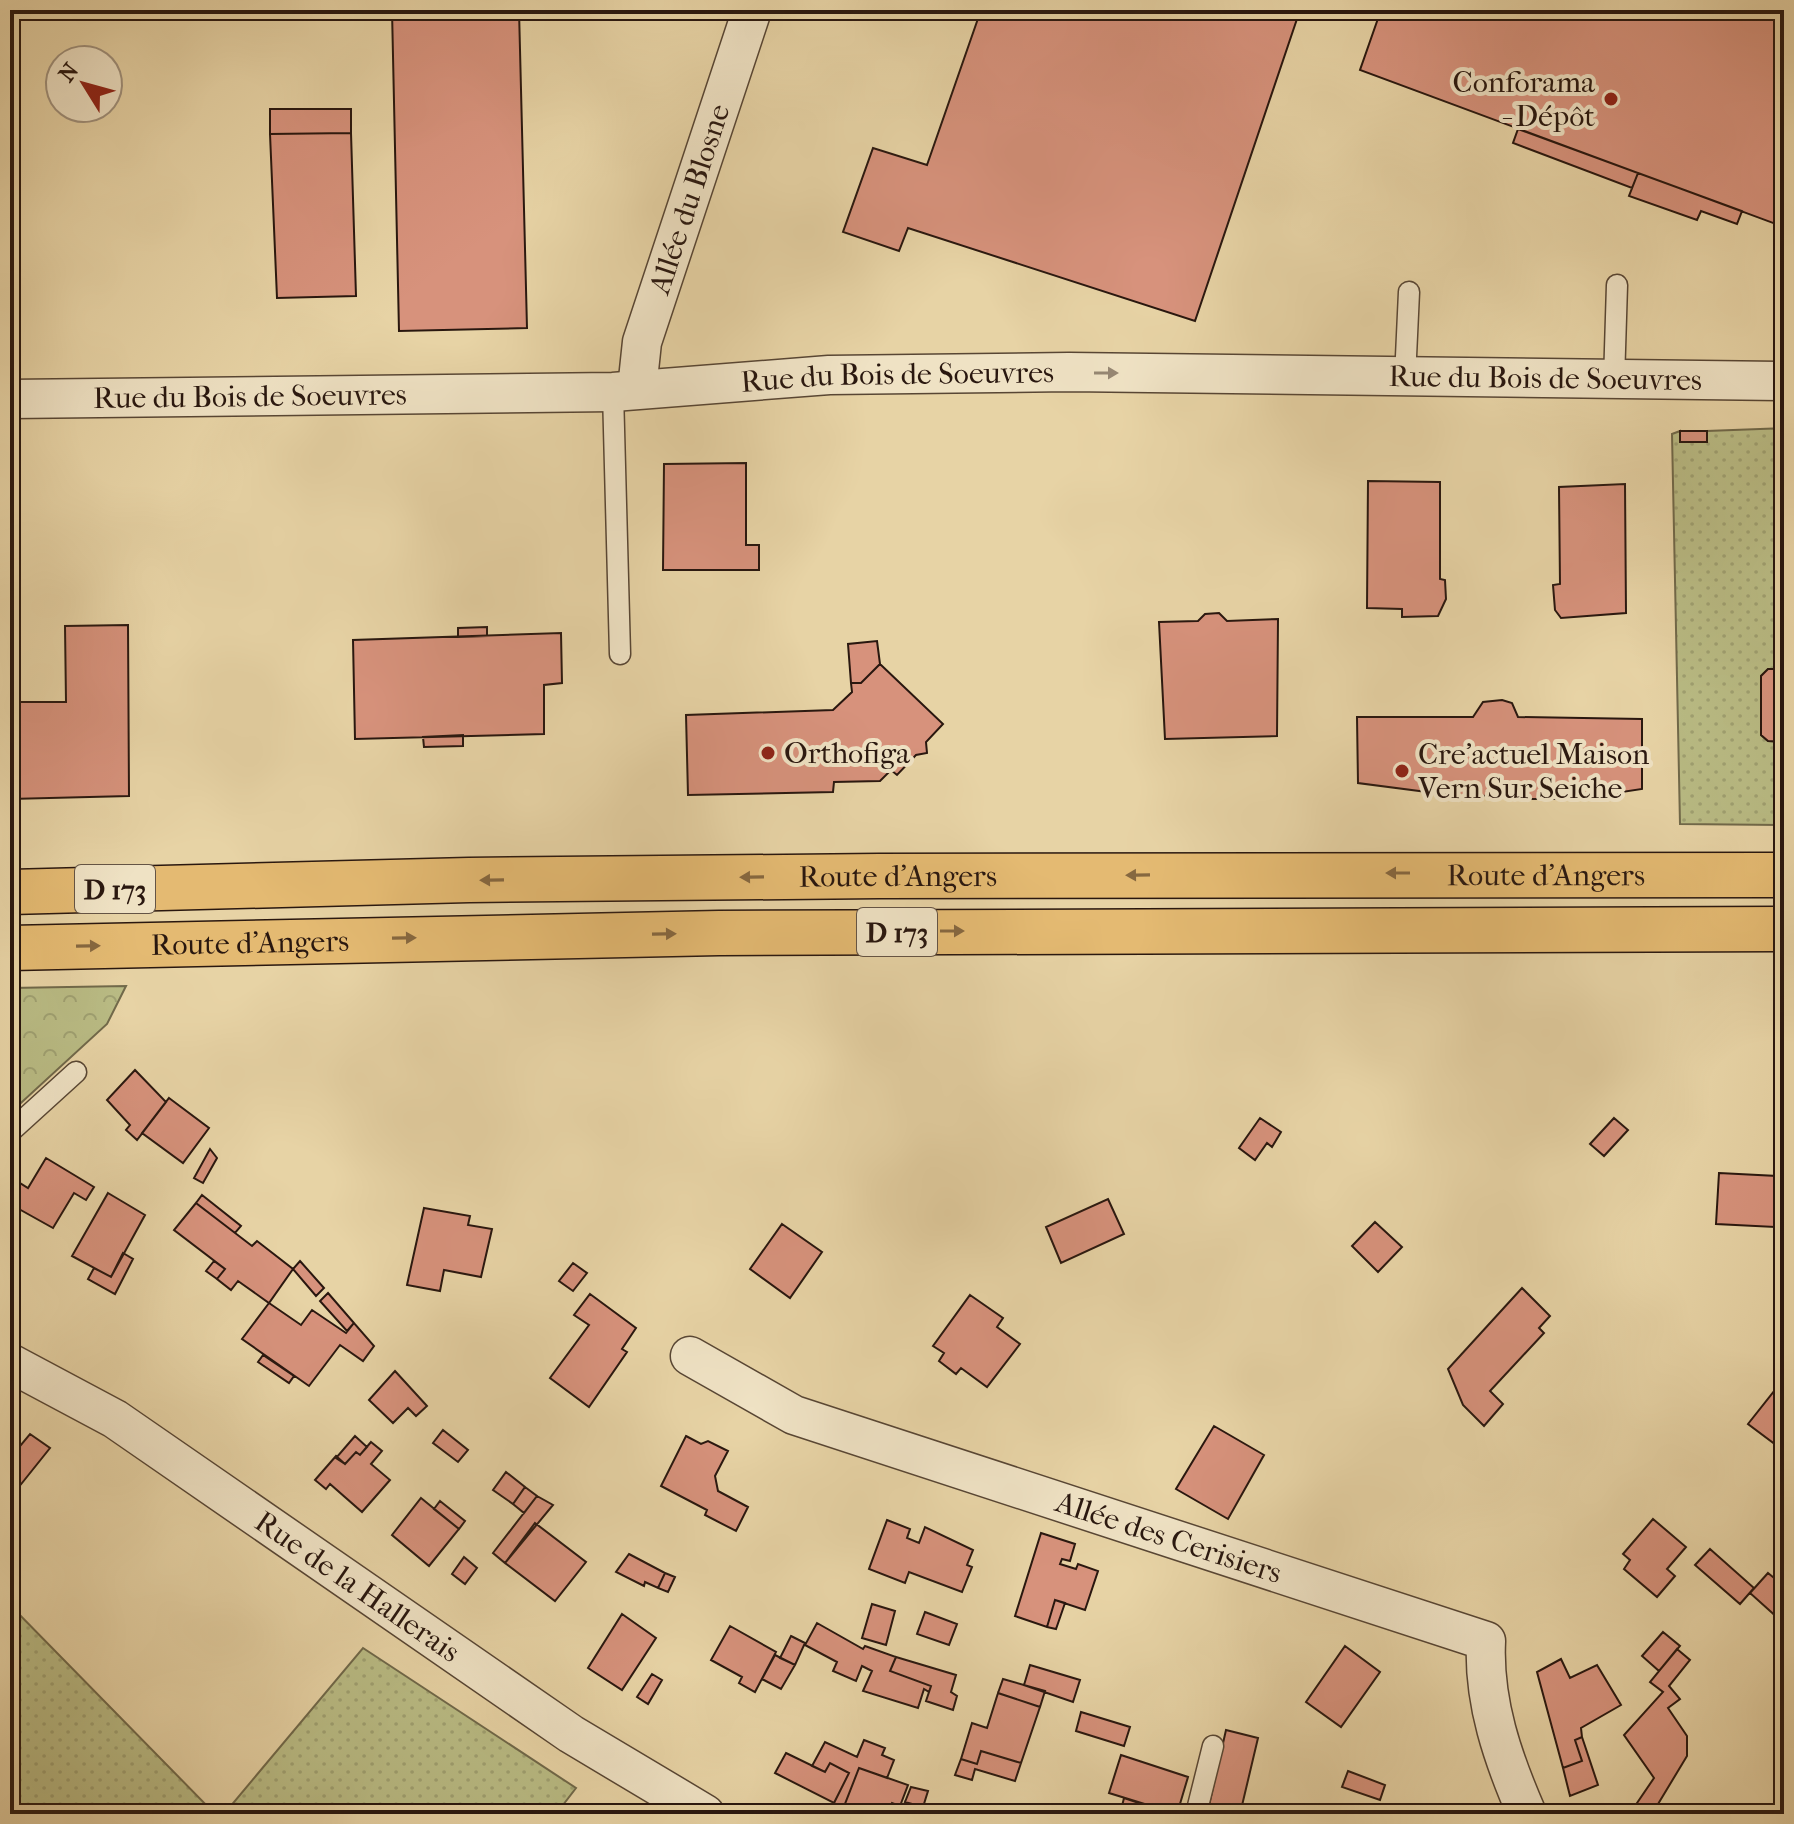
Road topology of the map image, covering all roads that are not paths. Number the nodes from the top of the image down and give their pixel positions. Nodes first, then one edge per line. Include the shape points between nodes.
1 (752, 10) edge
2 (1617, 285) dead end
3 (1409, 292) dead end
4 (1405, 378) junction
5 (1614, 381) junction
6 (1784, 381) edge
7 (625, 391) junction
8 (10, 399) edge
9 (620, 654) dead end
10 (1784, 847) edge
11 (1582, 873) junction
12 (1784, 875) edge
13 (10, 892) edge
14 (1784, 929) edge
15 (10, 948) edge
16 (76, 1072) dead end
17 (10, 1132) edge
18 (690, 1356) dead end
19 (10, 1363) edge
20 (1213, 1746) dead end
21 (705, 1814) edge
22 (1196, 1814) edge
23 (1527, 1814) edge

1 - 7 street, Allée du Blosne
2 - 5 lane
3 - 4 lane
4 - 5 street, Rue du Bois de Soeuvres
7 -> 4 street, Rue du Bois de Soeuvres via 829,375 1084,372
5 - 6 street, Rue du Bois de Soeuvres
7 - 8 street, Rue du Bois de Soeuvres
7 - 9 lane
10 - 11 highway via 1713,847
11 - 12 highway, Route d'Angers / D 173
11 -> 13 highway, Route d'Angers / D 173 via 501,880
15 -> 14 highway, Route d'Angers / D 173 via 719,933
16 - 17 lane
18 - 23 street, Allée des Cerisiers via 794,1415 1486,1641 1492,1713
19 - 21 street, Rue de la Hallerais via 115,1419 571,1734
20 - 22 lane

